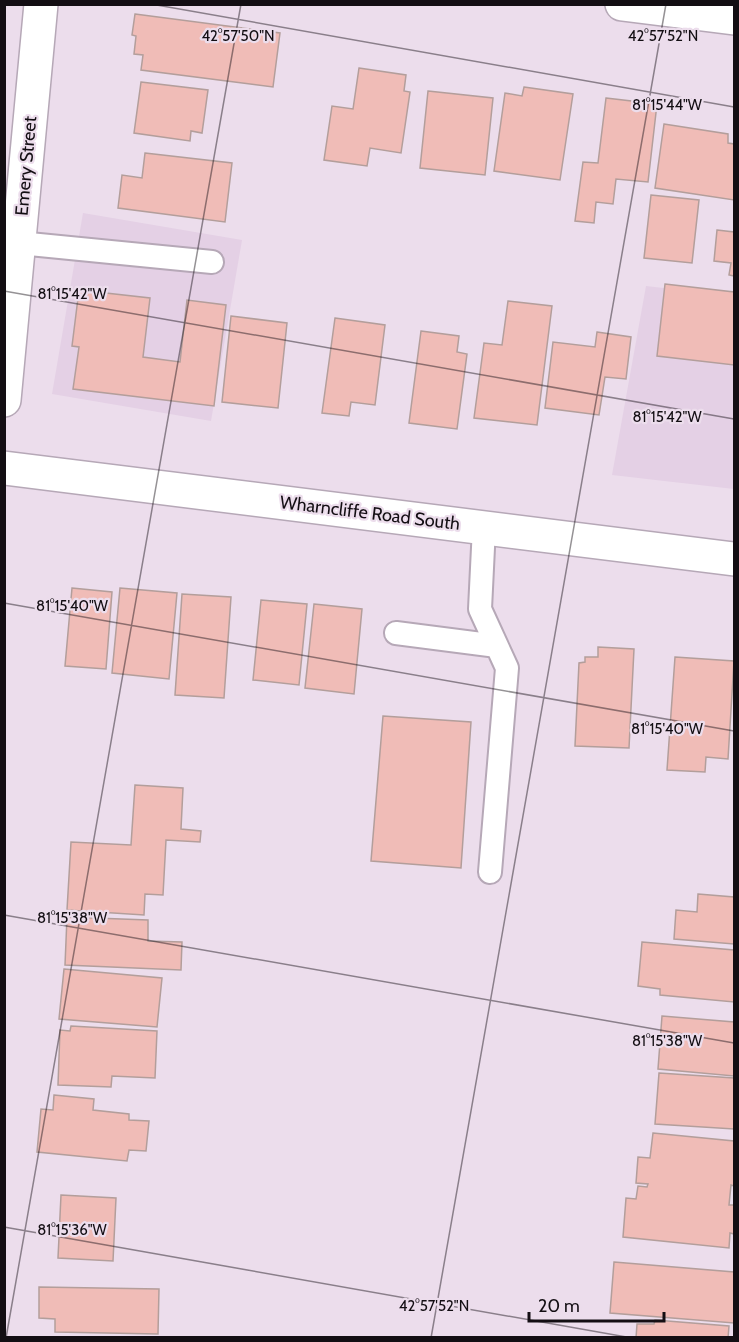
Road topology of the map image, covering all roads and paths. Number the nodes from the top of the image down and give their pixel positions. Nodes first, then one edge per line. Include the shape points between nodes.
1 (41, 4) edge
2 (622, 4) edge
3 (735, 18) edge
4 (19, 243) junction
5 (212, 262) dead end
6 (4, 400) edge
7 (4, 468) edge
8 (484, 527) junction
9 (735, 559) edge
10 (396, 633) dead end
11 (497, 646) junction
12 (490, 872) dead end

1 - 4 main road, Emery Street
2 - 3 main road
4 - 5 lane
4 - 6 main road, Emery Street
7 - 8 main road, Wharncliffe Road South
8 - 9 main road, Wharncliffe Road South
8 - 11 lane via 480,609
10 - 11 lane
11 - 12 lane via 507,668

